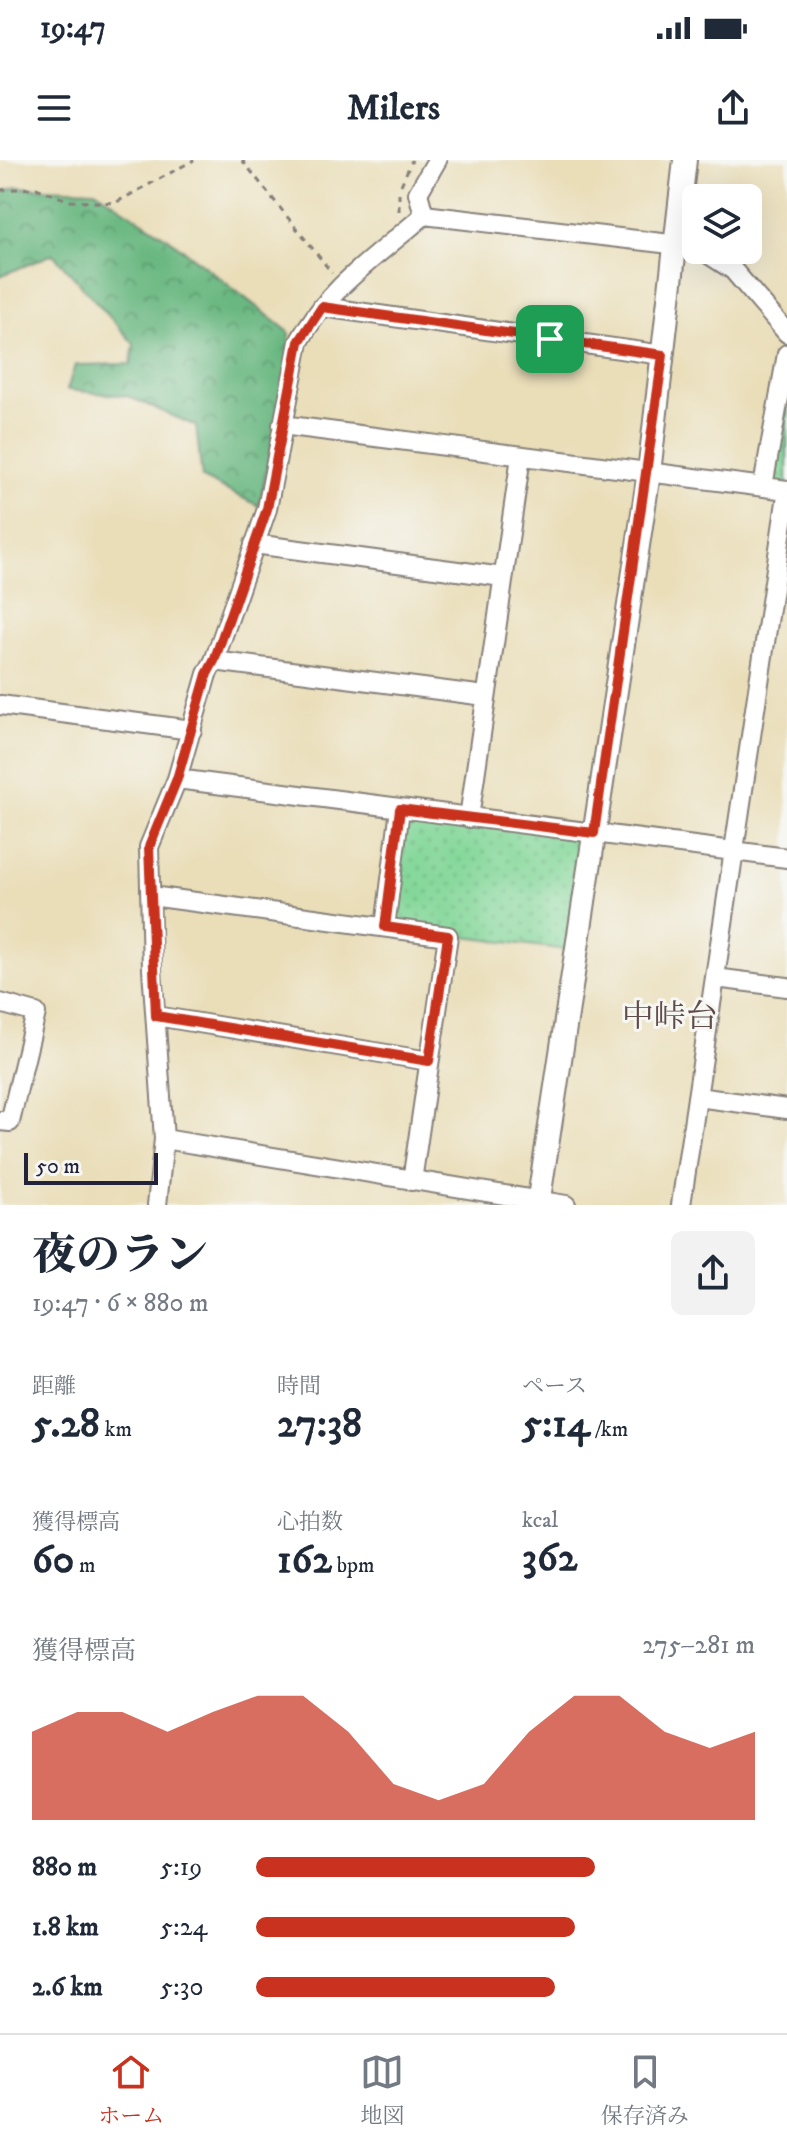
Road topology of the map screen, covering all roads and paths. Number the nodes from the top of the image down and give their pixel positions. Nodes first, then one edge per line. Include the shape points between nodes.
1 (194, 160) edge
2 (242, 160) edge
3 (437, 160) edge
4 (685, 160) edge
5 (0, 190) edge
6 (424, 215) junction
7 (673, 241) junction
8 (682, 243) edge
9 (724, 264) edge
10 (341, 283) junction
11 (322, 307) junction
12 (787, 333) edge
13 (787, 354) edge
14 (663, 355) junction
15 (282, 425) junction
16 (521, 456) junction
17 (649, 473) junction
18 (763, 486) junction
19 (787, 492) edge
20 (254, 544) junction
21 (503, 577) junction
22 (214, 661) junction
23 (485, 696) junction
24 (0, 705) edge
25 (192, 730) junction
26 (177, 779) junction
27 (400, 809) junction
28 (469, 818) junction
29 (594, 833) junction
30 (733, 851) junction
31 (787, 858) edge
32 (151, 896) junction
33 (385, 927) junction
34 (715, 978) junction
35 (787, 987) edge
36 (0, 1003) edge
37 (156, 1016) junction
38 (429, 1061) junction
39 (697, 1097) junction
40 (787, 1109) edge
41 (0, 1121) edge
42 (164, 1139) junction
43 (412, 1181) junction
44 (538, 1203) edge
45 (157, 1205) edge
46 (566, 1205) edge
47 (681, 1205) edge

1 - 5 path via 115,203 70,201 36,188
2 - 10 path
3 - 6 street via 418,193
4 - 7 street
6 - 7 street
6 - 10 street
7 - 8 street
7 - 14 street
9 - 12 street
10 - 11 street
11 - 14 street
11 - 15 street via 299,342
13 - 18 street
14 - 17 street
15 - 16 street
15 - 20 street via 267,509
16 - 17 street
16 - 21 street
17 - 18 street
17 - 29 street
18 - 19 street
19 - 30 street
20 - 21 street
20 - 22 street
21 - 23 street
22 - 23 street
22 - 25 street
23 - 28 street
24 - 25 street
25 - 26 street
26 - 27 street
26 - 32 street via 149,847
27 - 28 street
27 - 33 street
28 - 29 street
29 - 30 street
29 - 44 street
30 - 31 street
30 - 34 street
32 - 33 street
32 - 37 street
33 - 38 street via 448,936
34 - 35 street
34 - 39 street
36 - 41 street via 36,1013 10,1122
37 - 38 street
37 - 42 street
38 - 43 street
39 - 40 street
39 - 47 street
42 - 43 street
42 - 45 street
43 - 44 street
44 - 46 street

